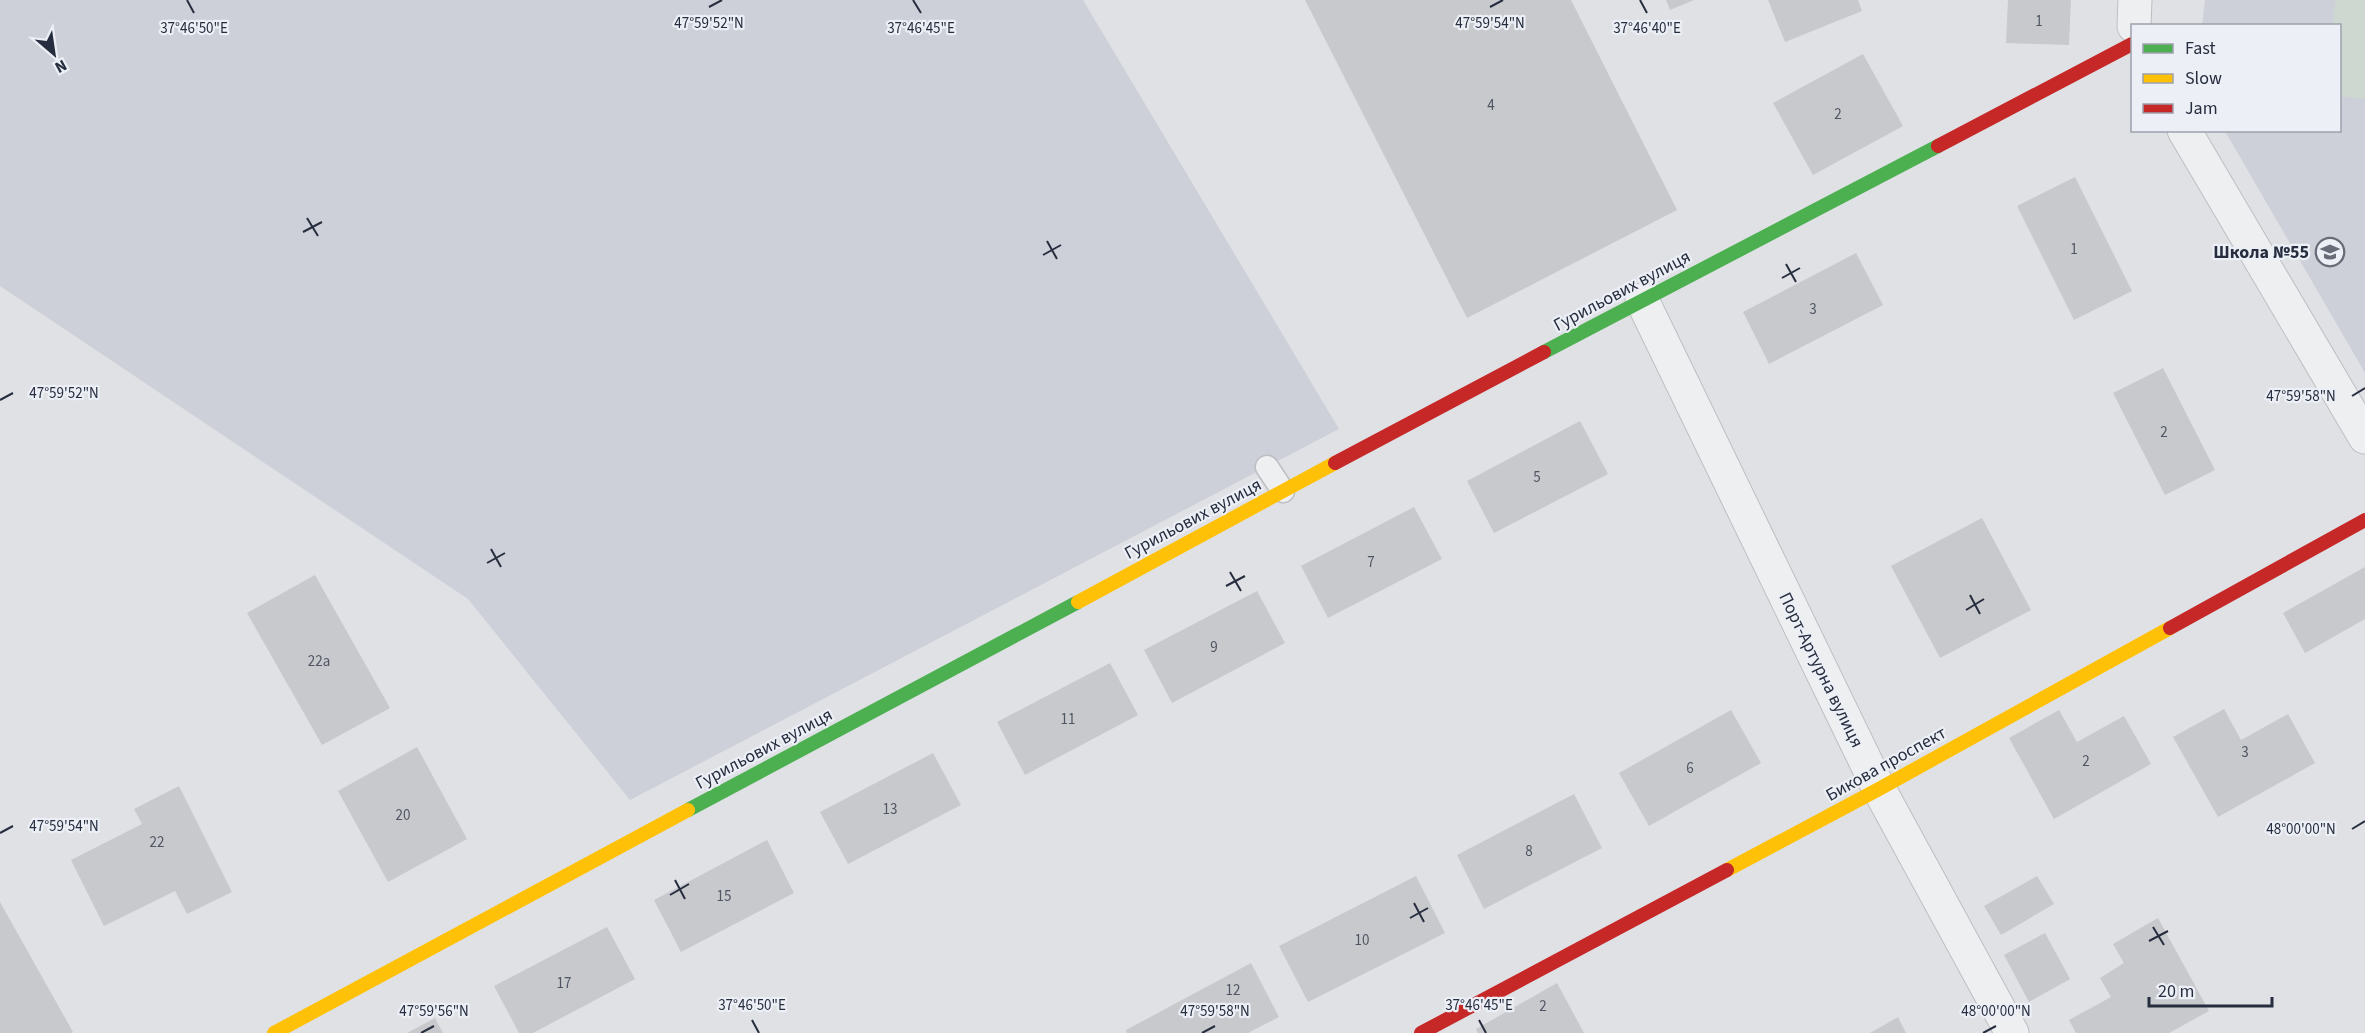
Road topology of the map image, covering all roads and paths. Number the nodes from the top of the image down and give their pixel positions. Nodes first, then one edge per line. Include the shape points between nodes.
1 (2135, 0) edge
2 (2134, 24) edge
3 (2131, 45) edge
4 (2185, 132) edge
5 (1642, 300) junction
6 (2365, 437) edge
7 (1267, 467) dead end
8 (1283, 491) junction
9 (2365, 520) edge
10 (1879, 789) junction
11 (274, 1033) edge
12 (1421, 1033) edge
13 (2012, 1033) edge

1 - 2 street
3 - 5 street, Гурильових вулиця
4 - 6 street
5 - 8 street, Гурильових вулиця
5 - 10 street, Порт-Артурна вулиця
7 - 8 lane
8 - 11 street, Гурильових вулиця
9 - 10 street, Бикова проспект
10 - 12 street, Бикова проспект
10 - 13 street, Порт-Артурна вулиця

